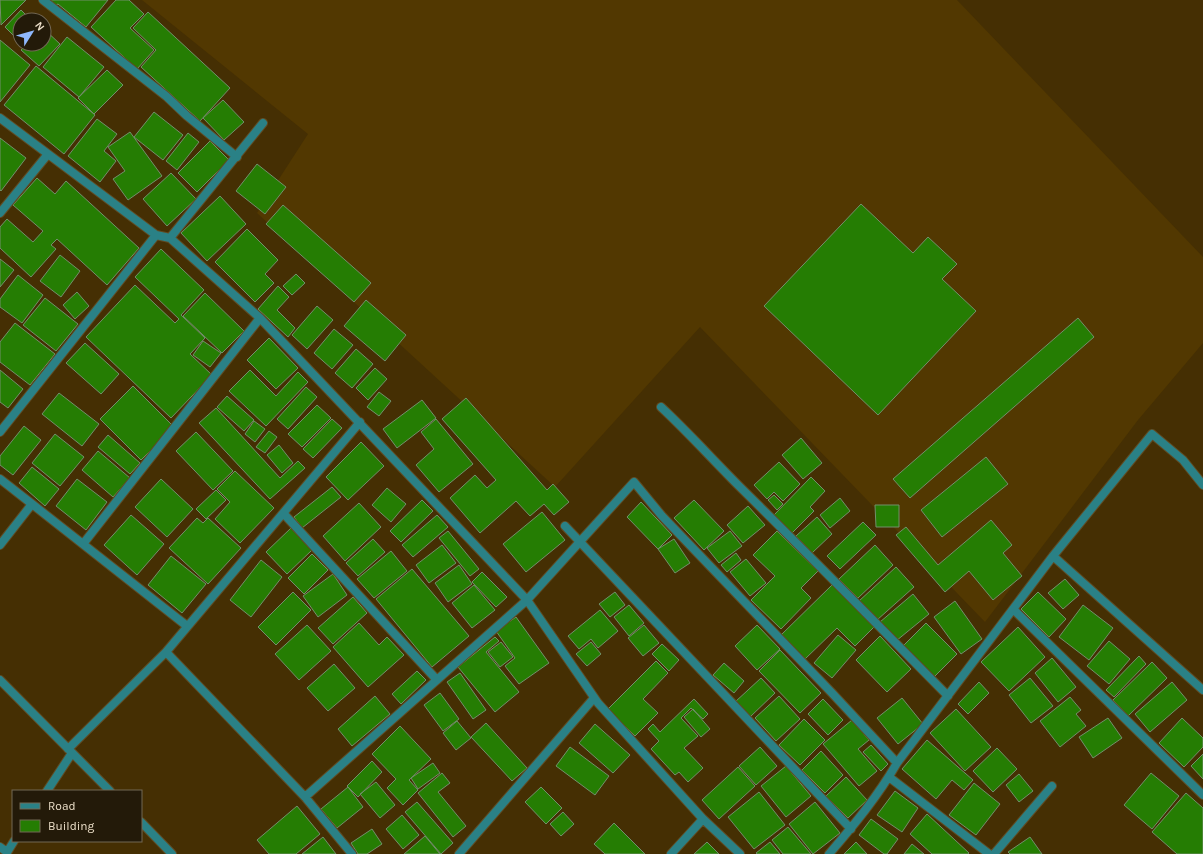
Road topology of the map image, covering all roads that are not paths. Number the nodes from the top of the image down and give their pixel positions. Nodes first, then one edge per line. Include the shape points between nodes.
1 (43, 0) edge
2 (0, 118) edge
3 (263, 124) dead end
4 (48, 154) junction
5 (237, 157) junction
6 (0, 213) edge
7 (156, 235) junction
8 (170, 238) junction
9 (260, 318) junction
10 (661, 407) dead end
11 (360, 422) junction
12 (0, 432) edge
13 (0, 479) edge
14 (1203, 485) edge
15 (32, 504) junction
16 (284, 514) junction
17 (566, 526) dead end
18 (580, 541) junction
19 (83, 544) junction
20 (0, 545) edge
21 (1053, 556) junction
22 (527, 600) junction
23 (1013, 609) junction
24 (187, 626) junction
25 (166, 652) junction
26 (0, 680) edge
27 (437, 680) junction
28 (1203, 690) edge
29 (948, 696) junction
30 (594, 698) junction
31 (70, 751) junction
32 (897, 763) junction
33 (889, 777) junction
34 (1052, 786) dead end
35 (48, 790) edge
36 (109, 790) edge
37 (1203, 795) edge
38 (305, 797) junction
39 (703, 819) junction
40 (142, 823) edge
41 (851, 829) junction
42 (13, 842) edge
43 (0, 847) edge
44 (6, 853) edge
45 (172, 854) edge
46 (352, 854) edge
47 (459, 854) edge
48 (671, 854) edge
49 (740, 854) edge
50 (830, 854) edge
51 (989, 854) edge
52 (994, 854) edge

1 - 5 street via 166,96
2 - 4 street
3 - 5 street
4 - 6 street
4 - 7 street
5 - 8 street
7 - 8 street
7 - 12 street
8 - 9 street
9 - 11 street
9 - 19 street
10 - 29 street via 693,436
11 - 16 street
11 - 22 street
13 - 15 street
14 - 21 street via 1183,460 1152,434
15 - 19 street
15 - 20 street
16 - 24 street
16 - 27 street
17 - 18 street
18 - 22 street
18 - 32 street via 634,482 662,516
18 - 41 street
19 - 24 street
21 - 23 street
21 - 28 street
22 - 27 street
22 - 30 street
23 - 29 street
23 - 37 street
24 - 25 street
25 - 31 street
25 - 38 street
26 - 31 street
27 - 38 street
29 - 32 street
30 - 39 street
30 - 47 street
31 - 35 street
31 - 36 street
32 - 33 street
33 - 41 street
33 - 51 street
34 - 52 street
38 - 46 street
39 - 48 street
39 - 49 street
40 - 45 street
41 - 50 street
42 - 44 street
43 - 44 street

